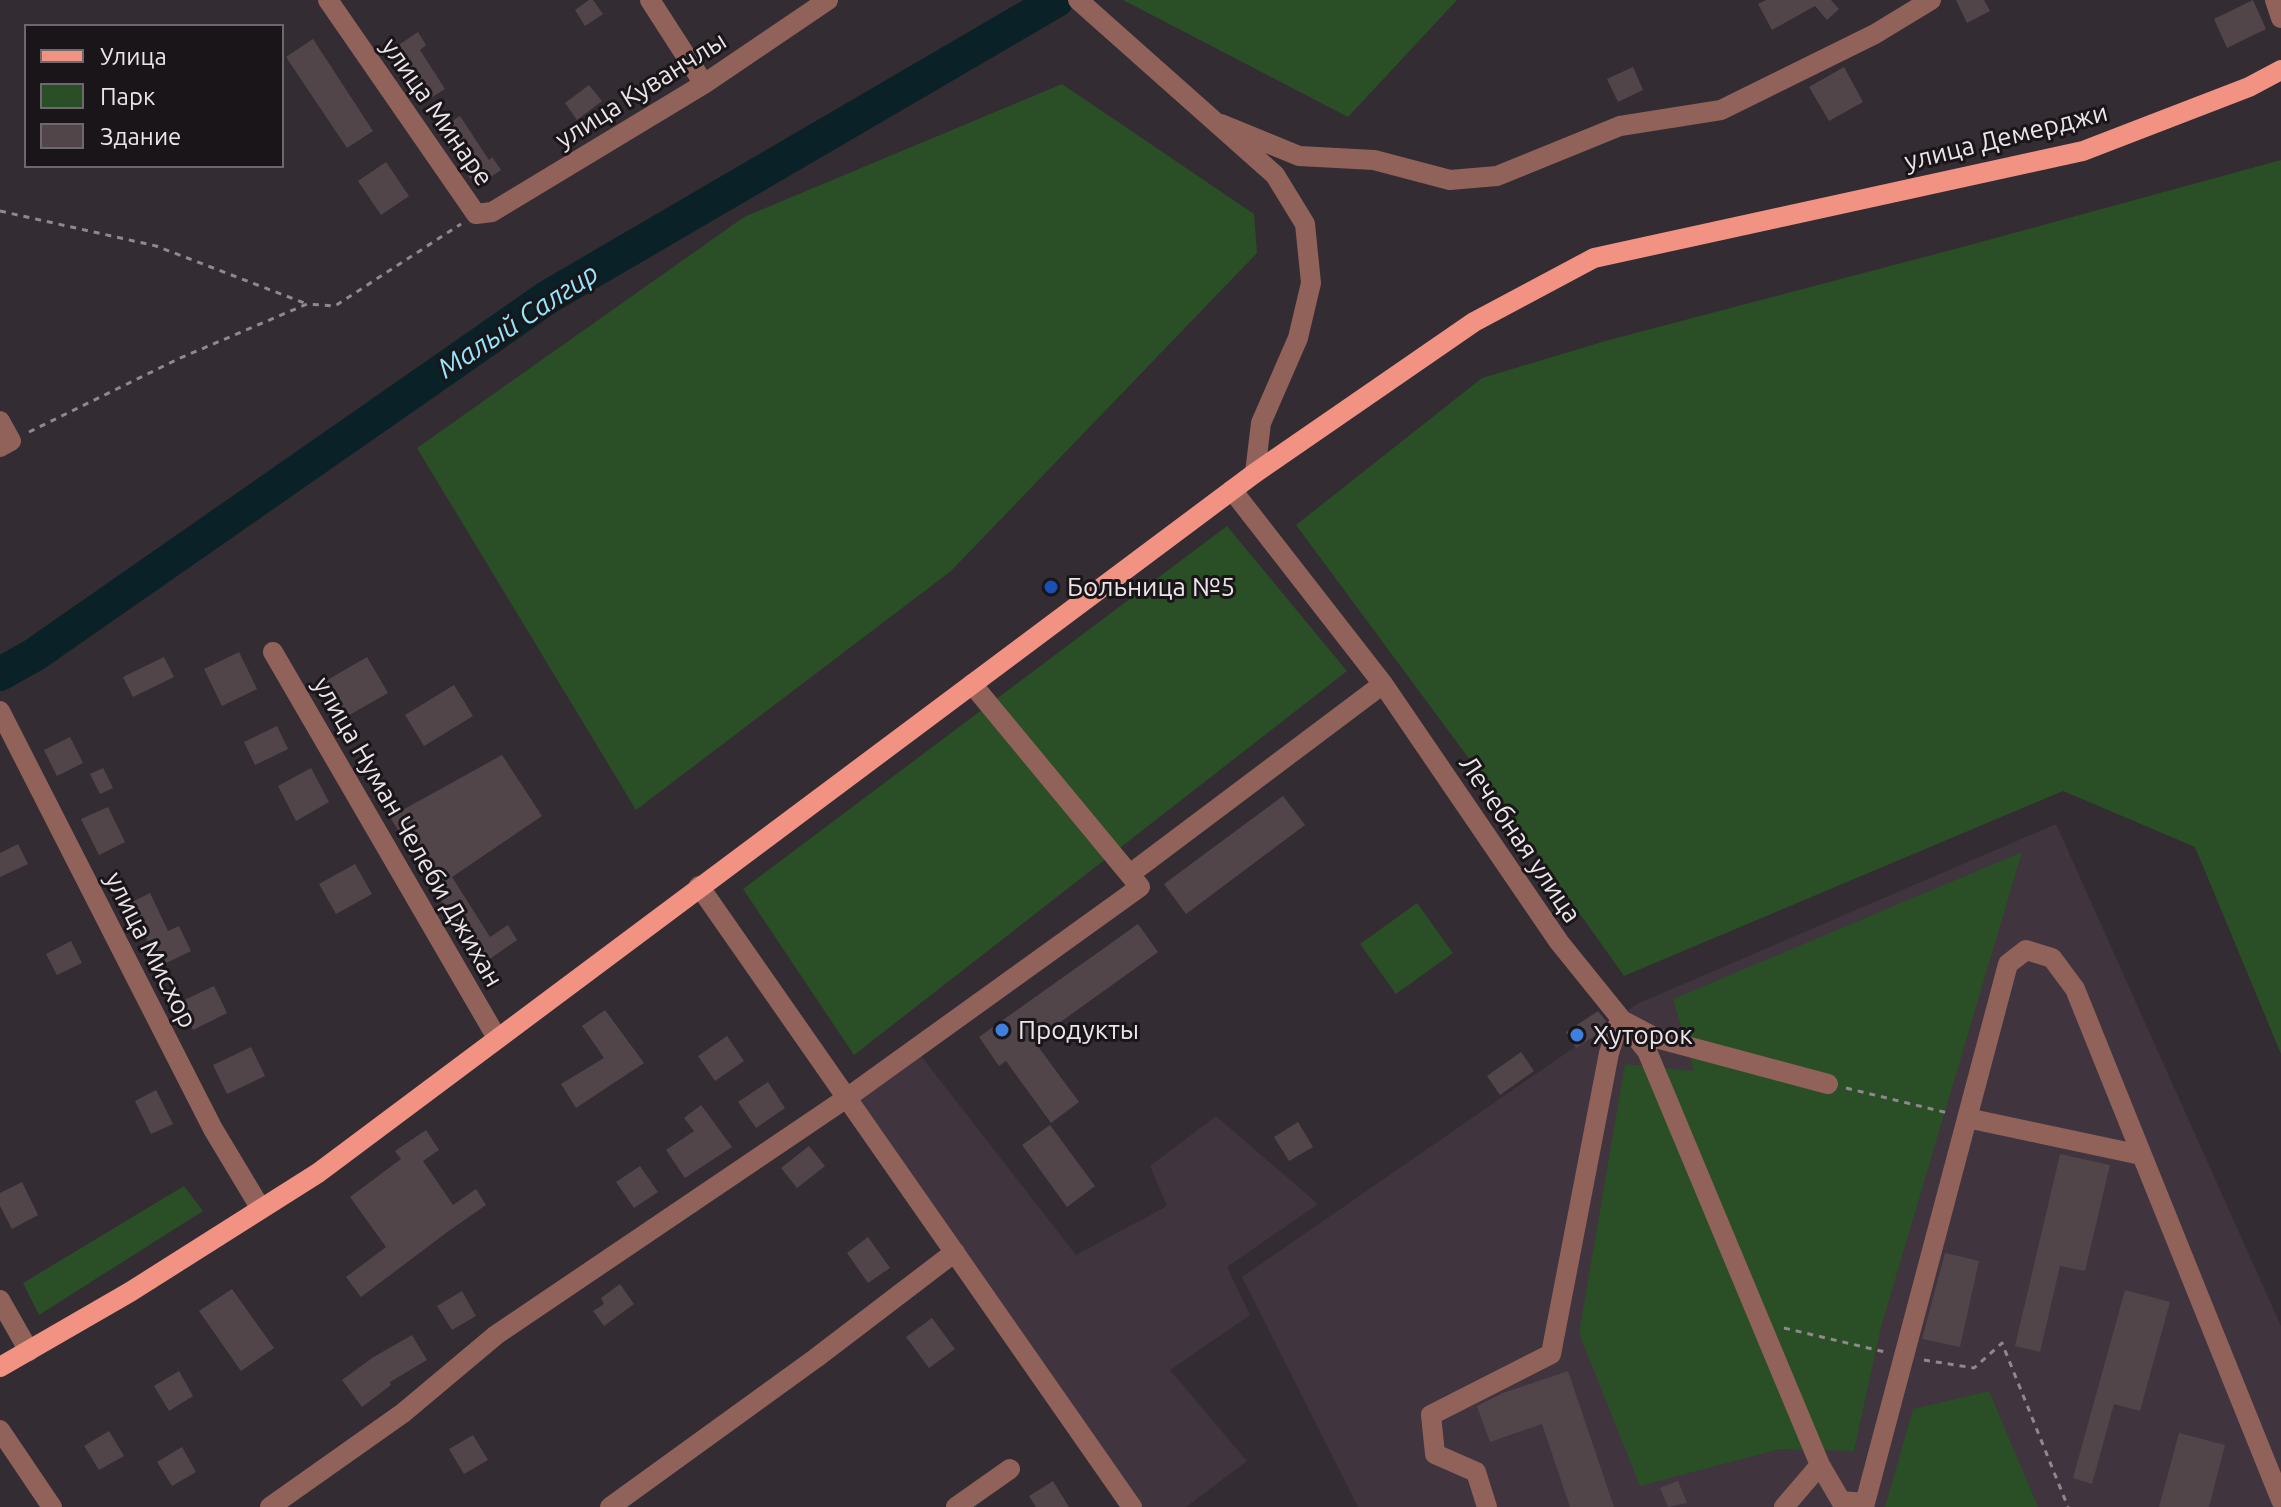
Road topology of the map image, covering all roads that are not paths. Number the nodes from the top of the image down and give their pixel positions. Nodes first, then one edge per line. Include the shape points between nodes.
1 (328, 0) edge
2 (650, 0) edge
3 (828, 0) edge
4 (1078, 0) edge
5 (1931, 0) edge
6 (2275, 0) edge
7 (2281, 18) edge
8 (2281, 70) edge
9 (704, 84) junction
10 (1221, 124) junction
11 (476, 214) joint
12 (0, 421) edge
13 (5, 444) edge
14 (1255, 473) junction
15 (1232, 490) junction
16 (273, 652) dead end
17 (972, 684) junction
18 (1383, 684) junction
19 (0, 711) edge
20 (1135, 880) junction
21 (699, 886) junction
22 (1620, 1019) junction
23 (497, 1038) junction
24 (1828, 1084) road end
25 (848, 1097) junction
26 (1967, 1118) junction
27 (2141, 1155) junction
28 (261, 1209) junction
29 (955, 1252) junction
30 (0, 1300) edge
31 (29, 1351) junction
32 (0, 1367) edge
33 (0, 1430) edge
34 (1820, 1465) junction
35 (1010, 1469) dead end
36 (2281, 1500) edge
37 (52, 1507) edge
38 (270, 1507) edge
39 (610, 1507) edge
40 (956, 1507) edge
41 (1132, 1507) edge
42 (1487, 1507) edge
43 (1784, 1507) edge

1 - 11 street, улица Минаре
2 - 9 street
3 - 9 street, улица Куванчлы
4 - 10 street
5 - 10 street via 1875,34 1721,110 1620,126 1497,176 1450,180 1374,160 1299,156
6 - 7 street
8 - 14 main road, улица Демерджи via 2083,151 1594,258 1474,322
9 - 11 street, улица Куванчлы via 492,212
10 - 14 street via 1275,175 1305,224 1311,283 1298,338 1261,423
12 - 13 street
14 - 15 main road, улица Демерджи
15 - 17 main road, улица Демерджи
15 - 18 street, Лечебная улица
16 - 23 street, улица Нуман Челеби Джихан
17 - 20 street
17 - 21 main road, улица Демерджи
18 - 20 street
18 - 22 street, Лечебная улица via 1559,942
19 - 28 street, улица Мисхор via 213,1129
20 - 25 street
21 - 23 main road, улица Демерджи
21 - 25 street
22 - 24 street via 1656,1038
22 - 34 street, Лечебная улица via 1647,1051
22 - 42 street via 1551,1354 1431,1415 1435,1454 1476,1472
23 - 28 main road, улица Демерджи via 318,1173
25 - 29 street
25 - 38 street via 496,1335 403,1413
26 - 27 street
26 - 27 street via 2008,964 2026,950 2052,958 2075,989
26 - 34 street, Лечебная улица via 1865,1503 1841,1501
27 - 36 street
28 - 31 main road, улица Демерджи
29 - 39 street
29 - 41 street
30 - 31 street
31 - 32 main road, улица Демерджи
33 - 37 street
34 - 43 street
35 - 40 street

